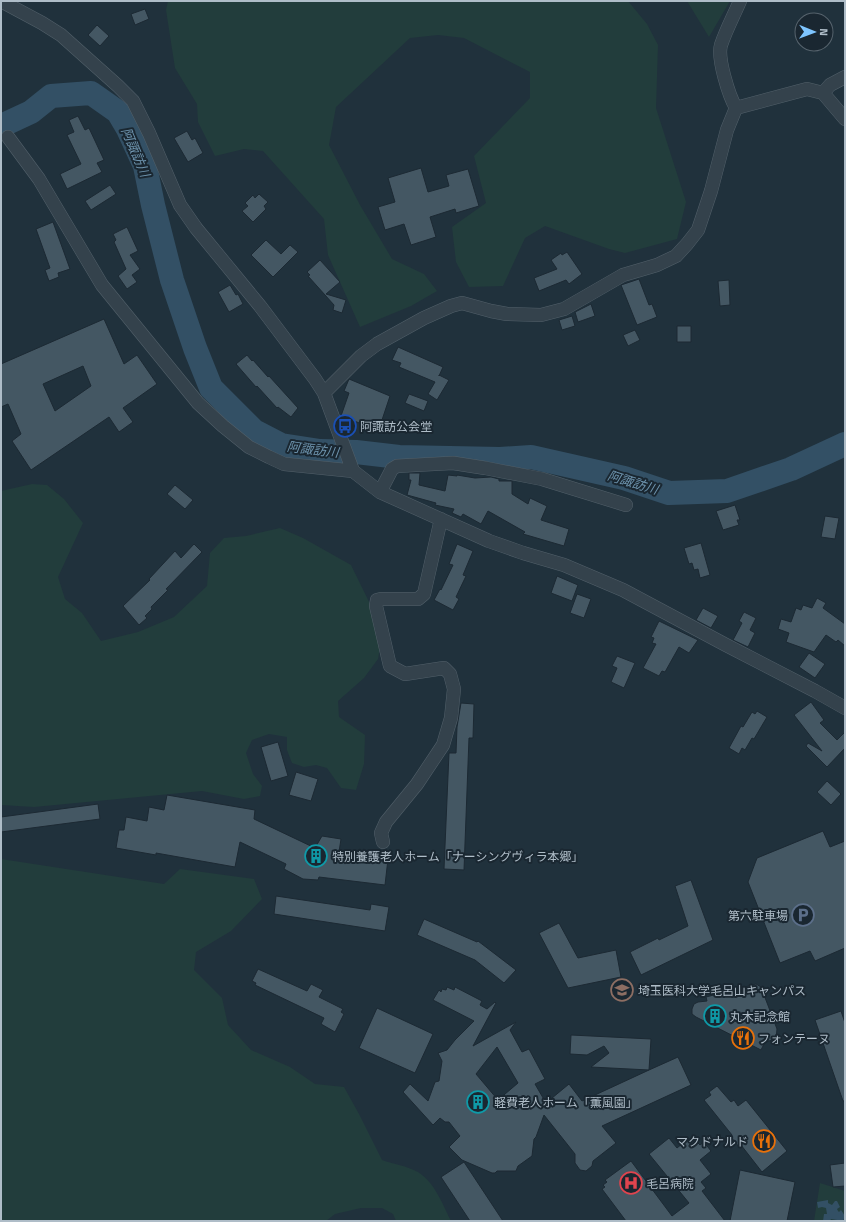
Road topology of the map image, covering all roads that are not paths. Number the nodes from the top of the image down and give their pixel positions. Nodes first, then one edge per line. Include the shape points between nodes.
1 (1, 1) edge
2 (740, 1) edge
3 (845, 77) edge
4 (823, 93) junction
5 (736, 108) junction
6 (845, 119) edge
7 (8, 137) dead end
8 (324, 393) junction
9 (350, 465) junction
10 (380, 492) junction
11 (626, 505) dead end
12 (441, 519) junction
13 (845, 708) edge
14 (384, 842) dead end

1 - 8 street via 61,35 133,102 180,205 316,379
2 - 5 street via 721,46 730,98
3 - 4 street via 830,85
4 - 5 street via 807,89
4 - 6 street
5 - 8 street via 727,130 698,230 676,256 657,265 623,275 564,309 541,315 507,314 462,303 451,306 377,344 361,356
7 - 9 street via 39,179 102,285 198,403 249,447 284,464
8 - 9 street
9 - 10 street
10 - 11 street via 392,469 397,466 453,463 542,479
10 - 12 street
12 - 13 street via 489,541 564,565 623,590
12 - 14 street via 424,594 418,599 377,600 376,606 390,666 405,674 444,668 450,674 454,689 451,718 443,745 417,784 386,822 381,833

